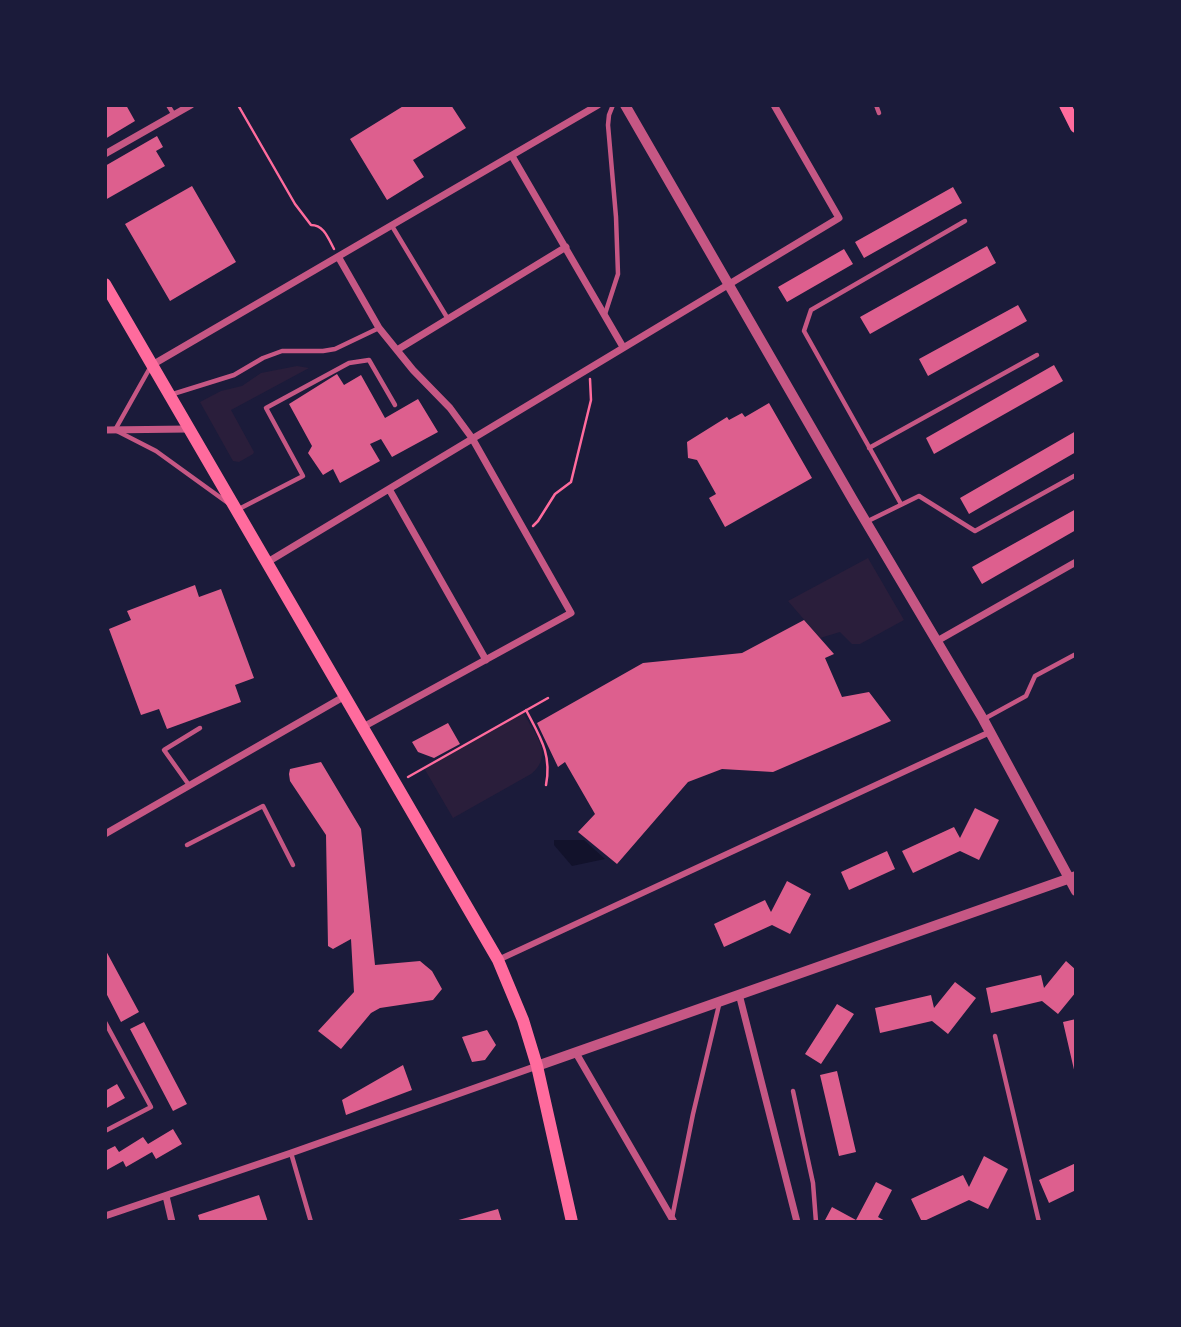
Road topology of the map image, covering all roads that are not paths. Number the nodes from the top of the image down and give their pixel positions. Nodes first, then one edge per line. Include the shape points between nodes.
1 (168, 105) edge
2 (191, 105) edge
3 (598, 105) edge
4 (613, 105) edge
5 (625, 105) edge
6 (774, 105) edge
7 (876, 105) edge
8 (1065, 105) edge
9 (879, 113) dead end
10 (174, 115) junction
11 (1076, 127) edge
12 (105, 154) edge
13 (512, 156) junction
14 (965, 221) dead end
15 (392, 226) junction
16 (566, 247) junction
17 (339, 258) junction
18 (729, 283) junction
19 (105, 284) edge
20 (605, 315) junction
21 (447, 319) junction
22 (379, 328) junction
23 (623, 347) junction
24 (397, 350) junction
25 (1037, 355) dead end
26 (152, 365) junction
27 (169, 395) junction
28 (395, 405) dead end
29 (188, 429) junction
30 (105, 430) edge
31 (115, 430) junction
32 (472, 438) junction
33 (869, 448) junction
34 (1076, 475) edge
35 (388, 489) junction
36 (901, 504) junction
37 (235, 509) junction
38 (866, 522) junction
39 (1076, 562) edge
40 (267, 563) junction
41 (937, 641) junction
42 (1076, 654) edge
43 (486, 660) junction
44 (345, 696) junction
45 (983, 719) junction
46 (362, 727) junction
47 (200, 728) dead end
48 (990, 733) junction
49 (190, 786) junction
50 (105, 834) edge
51 (187, 845) dead end
52 (293, 865) dead end
53 (1073, 877) edge
54 (1076, 891) edge
55 (498, 960) junction
56 (739, 994) junction
57 (719, 1000) junction
58 (105, 1021) edge
59 (995, 1035) dead end
60 (576, 1053) junction
61 (537, 1066) junction
62 (793, 1091) dead end
63 (105, 1131) edge
64 (291, 1153) junction
65 (166, 1196) junction
66 (105, 1216) edge
67 (673, 1220) edge
68 (172, 1222) edge
69 (312, 1222) edge
70 (572, 1222) edge
71 (797, 1222) edge
72 (816, 1222) edge
73 (1039, 1222) edge

1 - 10 lane
2 - 10 street
3 - 13 street
4 - 20 lane via 608,125 618,274
5 - 18 street
6 - 18 street via 839,218
7 - 9 lane
8 - 11 main road
10 - 12 street
13 - 15 street
13 - 16 street
14 - 33 lane via 811,310 804,331
15 - 17 street
15 - 21 lane
16 - 20 street
16 - 21 street
17 - 22 street
17 - 26 street
18 - 23 street
18 - 38 street
19 - 26 main road
20 - 23 street
21 - 24 street
22 - 24 street
22 - 27 lane via 335,349 282,351 233,375
23 - 32 street
24 - 32 street
25 - 33 lane
26 - 27 main road
26 - 31 lane
27 - 29 main road
28 - 37 lane via 369,360 349,363 266,408 303,476
29 - 31 street
29 - 37 main road
30 - 31 street
31 - 37 lane via 156,451
32 - 35 street
32 - 43 street via 571,613
33 - 36 lane
34 - 36 lane via 975,531 919,496
35 - 40 street
35 - 43 street
36 - 38 lane
37 - 40 main road
38 - 41 street
39 - 41 street
40 - 44 main road
41 - 45 street
42 - 45 lane via 1035,676 1026,696
43 - 46 street
44 - 46 main road
44 - 49 street
45 - 48 street
46 - 55 main road
47 - 49 lane via 164,750
48 - 53 street
48 - 55 street
49 - 50 street
51 - 52 lane via 263,806
53 - 54 street
53 - 56 street
55 - 61 main road
56 - 57 street
56 - 71 street
57 - 60 street
57 - 67 lane
58 - 63 lane via 151,1107
59 - 73 lane
60 - 61 street
60 - 67 street
61 - 64 street
61 - 70 main road
62 - 72 lane via 813,1183
64 - 65 street
64 - 69 lane
65 - 66 street
65 - 68 street

